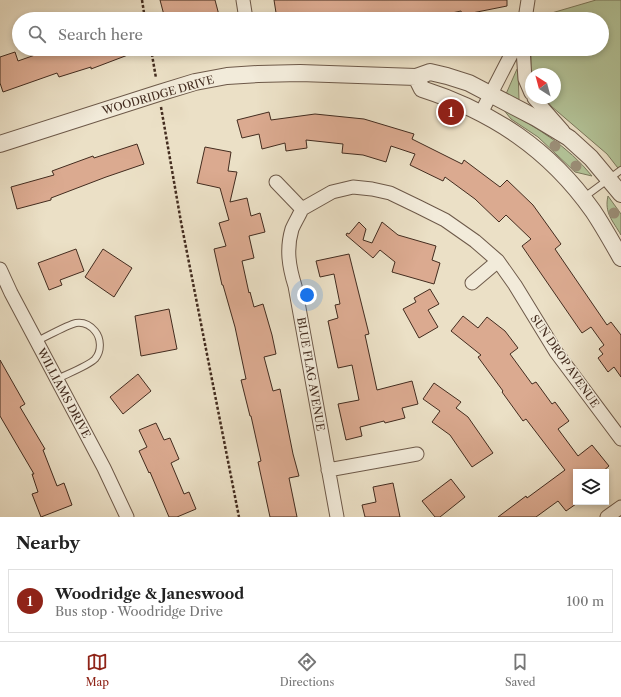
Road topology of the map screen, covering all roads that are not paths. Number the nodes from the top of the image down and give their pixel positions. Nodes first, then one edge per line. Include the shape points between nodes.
1 (243, 0) edge
2 (528, 0) edge
3 (245, 12) edge
4 (526, 12) edge
5 (511, 56) edge
6 (523, 56) edge
7 (416, 77) junction
8 (525, 79) edge
9 (492, 94) junction
10 (539, 104) edge
11 (481, 113) junction
12 (569, 138) junction
13 (0, 144) edge
14 (615, 174) edge
15 (276, 182) dead end
16 (621, 194) edge
17 (583, 198) junction
18 (302, 209) junction
19 (621, 258) edge
20 (498, 261) junction
21 (0, 269) edge
22 (472, 283) dead end
23 (37, 341) junction
24 (57, 379) junction
25 (621, 439) edge
26 (417, 454) dead end
27 (328, 470) junction
28 (621, 506) edge
29 (127, 517) edge
30 (337, 517) edge
31 (607, 517) edge

1 - 3 street
2 - 4 street
5 - 9 street
6 - 8 street
7 - 9 street, WOODRIDGE DRIVE via 430,72 469,83
7 - 11 street via 422,89
7 - 13 street, WOODRIDGE DRIVE via 300,72 227,76 195,82
9 - 11 street
9 - 12 street, WOODRIDGE DRIVE
10 - 12 street
11 - 17 street via 531,144
12 - 14 street, WOODRIDGE DRIVE via 591,158
14 - 16 street, WOODRIDGE DRIVE
14 - 17 lane
15 - 18 street
17 - 19 street
18 - 20 street, SUN DROP AVENUE via 332,192 353,187 390,193 445,220
18 - 27 street, BLUE FLAG AVENUE via 292,229 288,250 289,266
20 - 22 street
20 - 25 street, SUN DROP AVENUE via 556,352
21 - 23 street, WILLIAMS DRIVE
23 - 24 street, WILLIAMS DRIVE
23 - 24 lane via 75,323 86,324 98,335 100,343 95,359
24 - 29 street, WILLIAMS DRIVE
26 - 27 street
27 - 30 street, BLUE FLAG AVENUE
28 - 31 street

